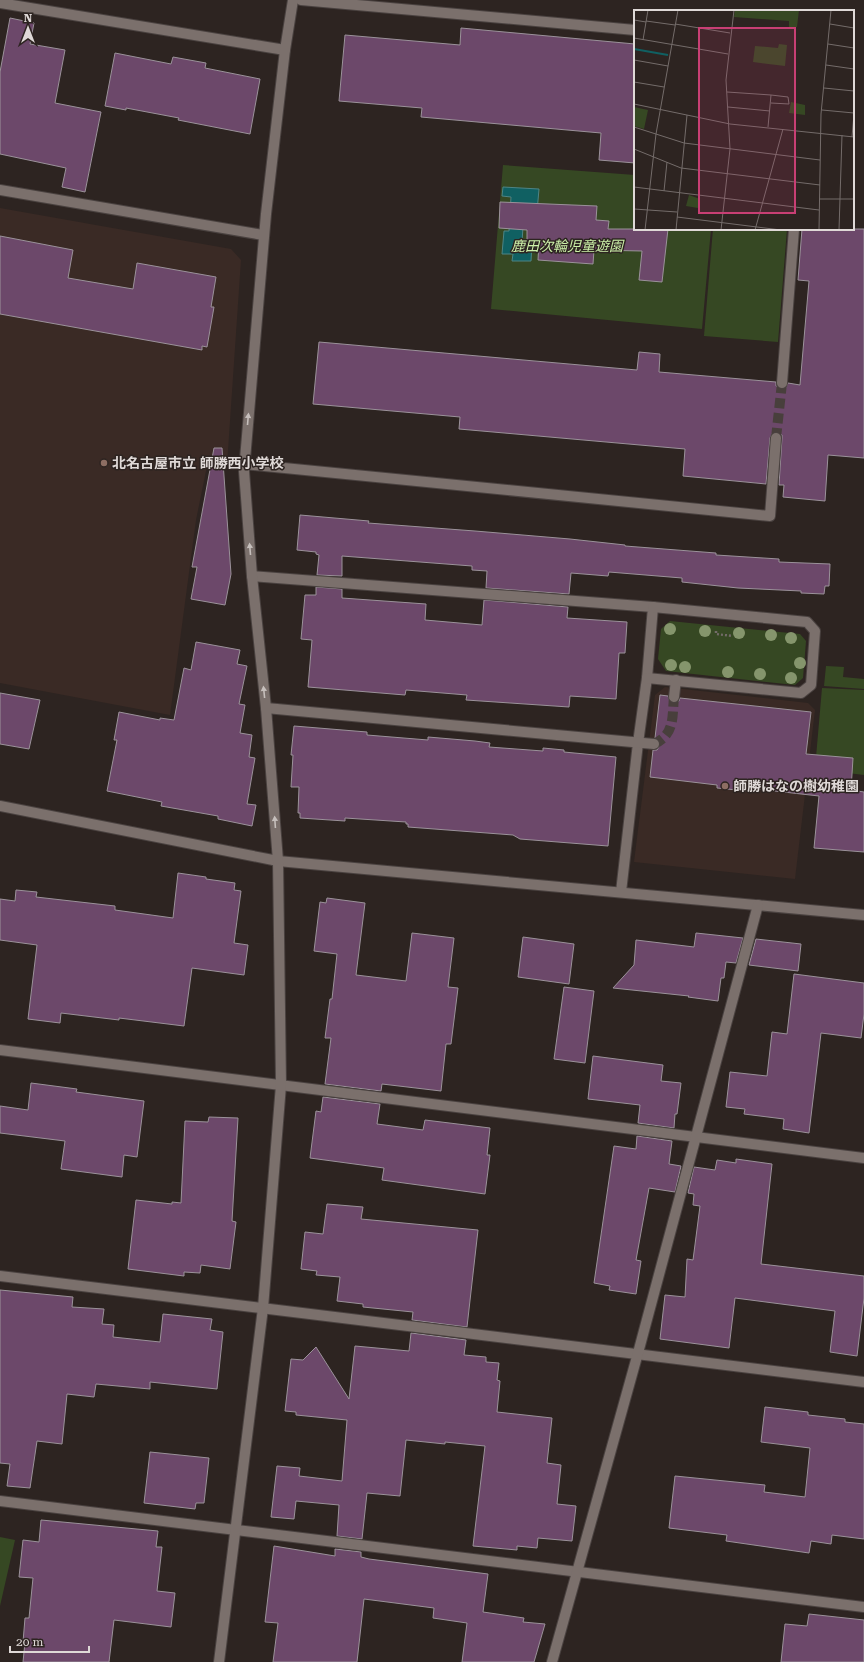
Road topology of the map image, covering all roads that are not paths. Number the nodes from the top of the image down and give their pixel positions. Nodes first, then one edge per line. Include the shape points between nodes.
1 (293, 0) edge
2 (301, 0) edge
3 (0, 3) edge
4 (634, 30) edge
5 (285, 50) junction
6 (0, 190) edge
7 (794, 230) edge
8 (264, 236) junction
9 (782, 383) tunnel mouth
10 (776, 438) tunnel mouth
11 (244, 464) junction
12 (252, 576) junction
13 (653, 607) junction
14 (647, 678) junction
15 (676, 680) junction
16 (674, 697) tunnel mouth
17 (266, 708) junction
18 (638, 743) junction
19 (654, 744) dead end
20 (0, 806) edge
21 (278, 861) junction
22 (622, 892) junction
23 (758, 905) junction
24 (864, 914) edge
25 (0, 1050) edge
26 (282, 1085) junction
27 (697, 1136) junction
28 (864, 1158) edge
29 (0, 1276) edge
30 (264, 1308) junction
31 (638, 1353) junction
32 (864, 1382) edge
33 (0, 1501) edge
34 (236, 1530) junction
35 (578, 1571) junction
36 (864, 1607) edge
37 (219, 1662) edge
38 (552, 1662) edge

1 - 5 street
2 - 4 street
3 - 5 street
5 - 8 street
6 - 8 street
7 - 9 street
11 -> 8 street
10 - 11 street via 770,516
12 -> 11 street
12 - 13 street
17 -> 12 street
13 - 14 street
13 - 15 street via 807,622 815,632 811,685 801,693
14 - 15 street
14 - 18 street
15 - 16 street
17 - 18 street
21 -> 17 street
18 - 19 street
18 - 22 street
20 - 21 street
21 - 22 street
21 - 26 street
22 - 23 street
23 - 24 street
23 - 27 street
25 - 26 street
26 - 27 street
26 - 30 street
27 - 28 street
27 - 31 street
29 - 30 street
30 - 31 street
30 - 34 street
31 - 32 street
31 - 35 street
33 - 34 street
34 - 35 street
34 - 37 street
35 - 36 street
35 - 38 street

